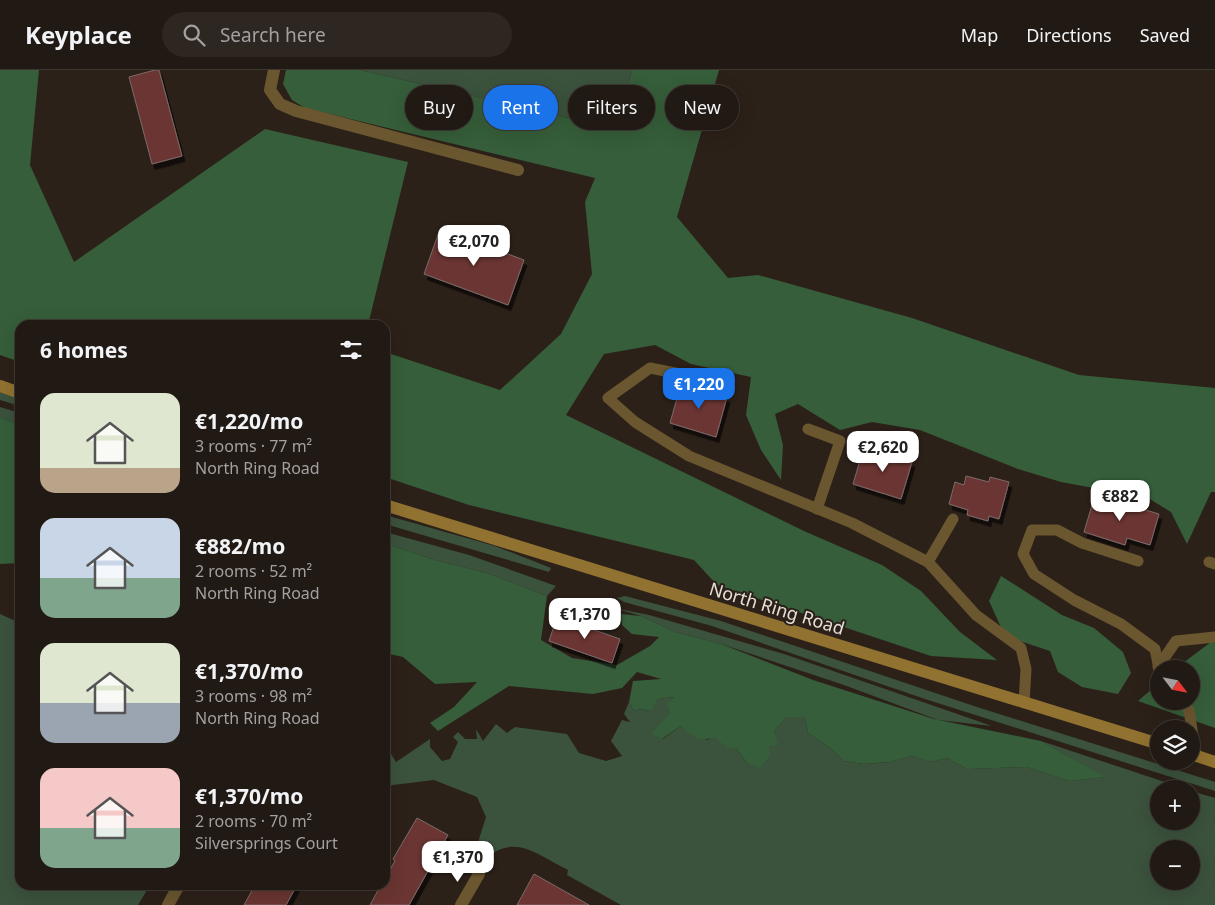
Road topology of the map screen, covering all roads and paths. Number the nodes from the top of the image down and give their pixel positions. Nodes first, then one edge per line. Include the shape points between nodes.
1 (274, 70) edge
2 (518, 170) dead end
3 (720, 382) dead end
4 (0, 386) edge
5 (15, 391) edge
6 (808, 429) dead end
7 (390, 507) edge
8 (817, 509) junction
9 (953, 518) dead end
10 (1138, 561) dead end
11 (928, 562) junction
12 (1215, 637) edge
13 (1157, 660) edge
14 (1164, 660) edge
15 (1024, 703) junction
16 (1150, 741) edge
17 (1200, 757) edge
18 (1215, 762) edge
19 (479, 874) dead end
20 (176, 890) edge
21 (168, 905) edge
22 (461, 905) edge

1 - 2 street via 270,90 280,104 296,111
3 - 8 lane via 650,368 608,398 635,422 689,456
4 - 5 main road
6 - 8 lane via 840,441
7 - 15 main road, North Ring Road
8 - 11 lane
9 - 11 lane
10 - 13 lane via 1082,543 1057,530 1032,530 1022,554 1034,574 1074,600 1121,624 1154,649
11 - 15 lane via 976,615 1021,648 1026,669
12 - 14 lane via 1176,641
15 - 16 main road, North Ring Road
17 - 18 main road
19 - 22 street
20 - 21 street

